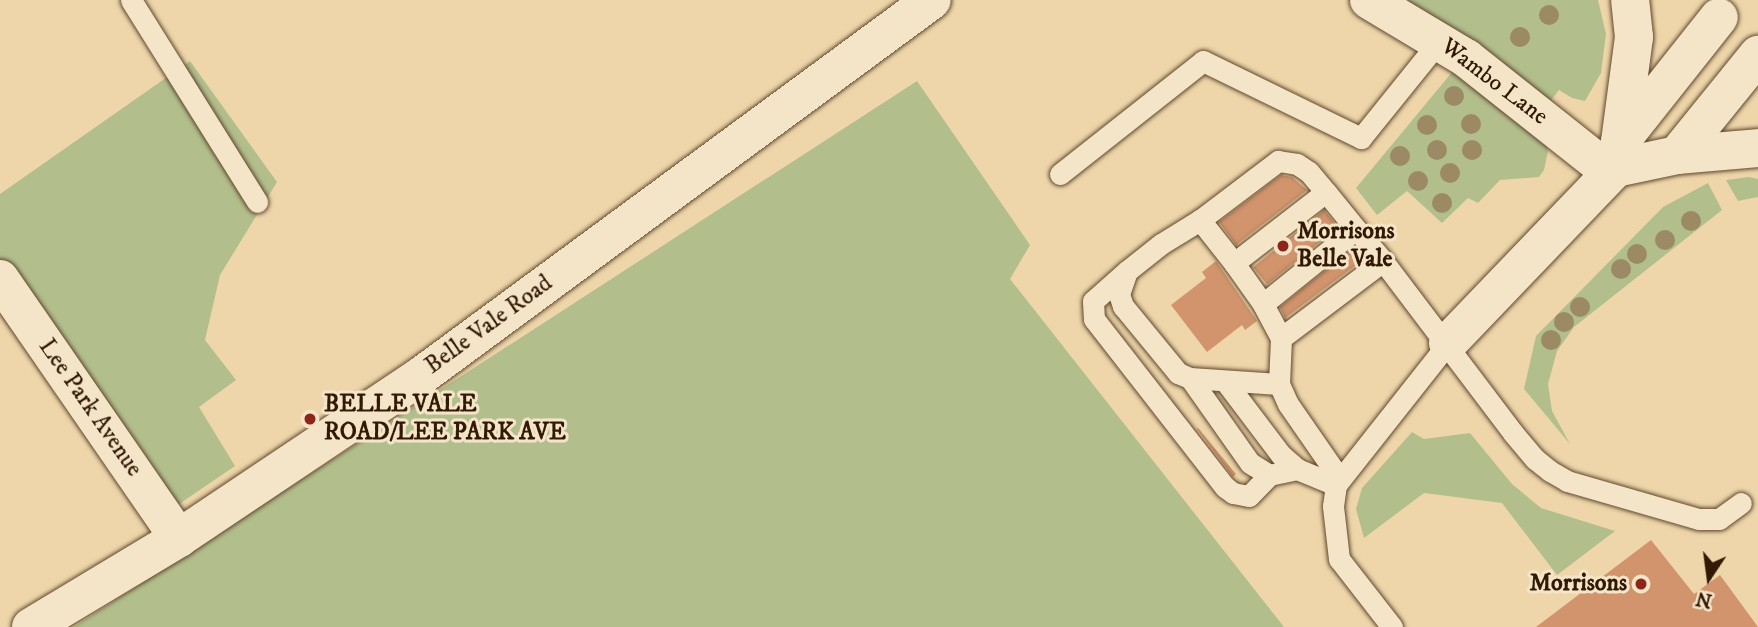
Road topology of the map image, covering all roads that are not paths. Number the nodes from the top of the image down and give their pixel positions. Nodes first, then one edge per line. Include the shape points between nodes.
1 (131, 0) edge
2 (932, 0) edge
3 (1369, 0) edge
4 (1630, 0) edge
5 (1709, 8) edge
6 (1440, 40) junction
7 (1758, 48) edge
8 (1758, 55) edge
9 (1758, 148) edge
10 (1677, 155) junction
11 (1616, 161) junction
12 (1060, 174) dead end
13 (1326, 192) junction
14 (257, 202) dead end
15 (1200, 220) junction
16 (1356, 229) junction
17 (1383, 261) junction
18 (1234, 263) junction
19 (1128, 271) junction
20 (0, 278) edge
21 (1263, 304) junction
22 (1282, 338) junction
23 (1448, 343) junction
24 (1190, 377) junction
25 (1225, 382) junction
26 (1279, 384) junction
27 (1297, 469) junction
28 (1269, 475) junction
29 (1338, 482) junction
30 (1741, 503) dead end
31 (179, 538) junction
32 (31, 627) edge
33 (1392, 627) edge

1 - 14 lane
2 - 31 street, Belle Vale Road via 421,376
3 - 6 street, Wambo Lane
4 - 11 street via 1634,37
5 - 7 street
5 - 11 street
6 - 11 street, Wambo Lane
6 - 12 lane via 1361,138 1203,61
8 - 10 street
9 - 10 street
10 - 11 street
11 - 23 street
13 - 15 lane via 1297,164 1278,161
13 - 16 lane
13 - 18 lane
15 - 18 lane
15 - 19 lane
16 - 17 lane
16 - 21 lane
17 - 22 lane
17 - 23 lane
18 - 21 lane
19 - 24 lane via 1119,293 1123,306 1178,373
19 - 28 lane via 1093,301 1094,319 1225,487 1249,496
20 - 31 street, Lee Park Avenue
21 - 22 lane
22 - 26 lane
23 - 29 lane
23 - 30 lane via 1513,433 1535,459 1558,476 1699,519 1719,519
24 - 25 lane
24 - 28 lane via 1250,463
25 - 26 lane
25 - 27 lane
26 - 29 lane
27 - 28 lane
27 - 29 lane
29 - 33 lane via 1333,506 1339,559
31 - 32 street, Belle Vale Road

